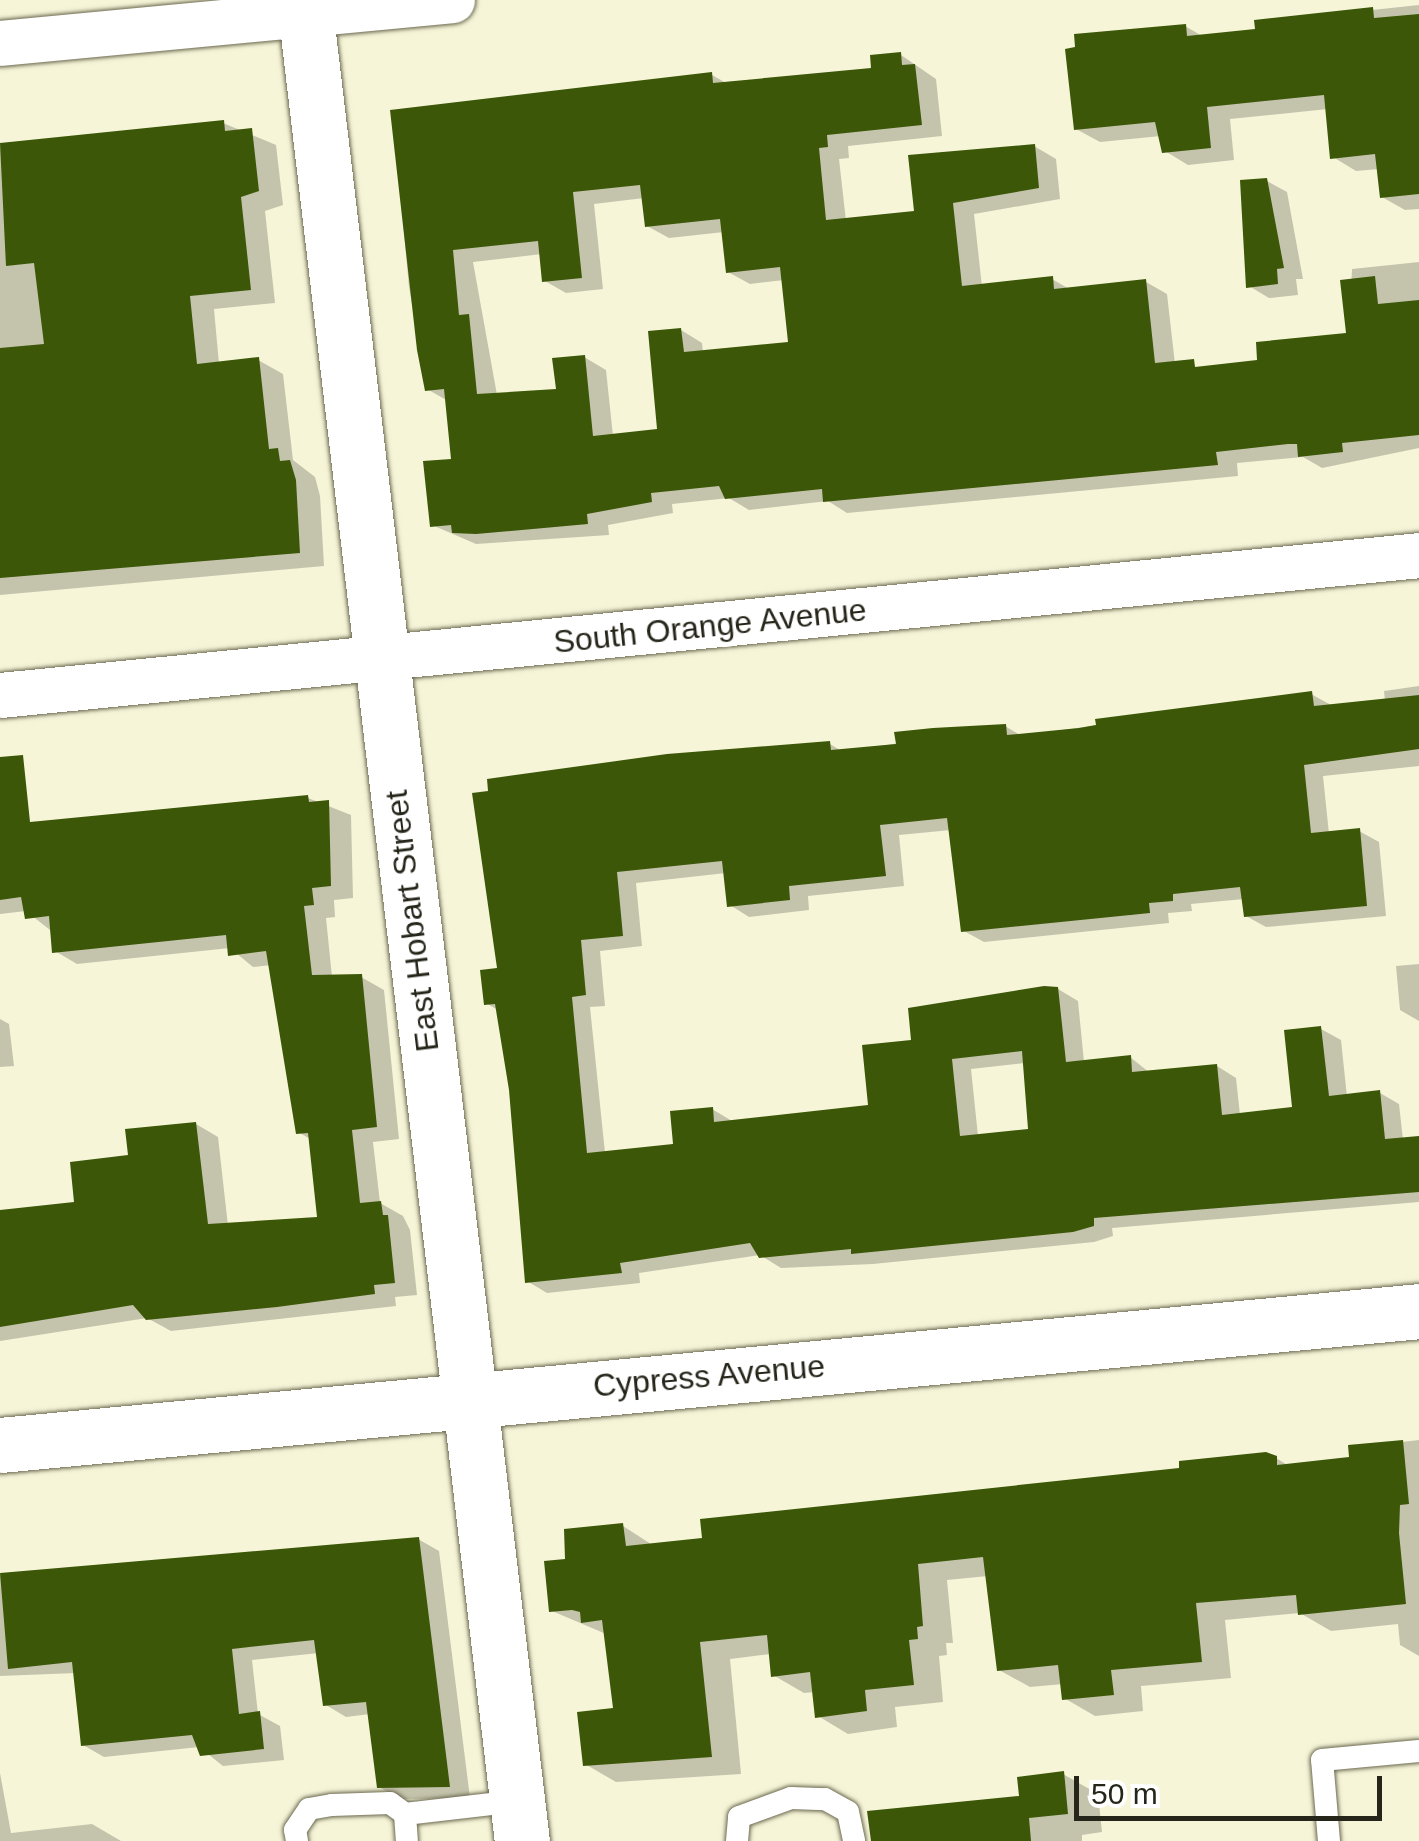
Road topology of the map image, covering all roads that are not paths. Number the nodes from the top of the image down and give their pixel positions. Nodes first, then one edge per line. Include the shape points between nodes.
1 (452, 0) edge
2 (305, 7) edge
3 (0, 43) edge
4 (1419, 556) edge
5 (382, 658) junction
6 (0, 695) edge
7 (1419, 1311) edge
8 (468, 1398) junction
9 (0, 1445) edge
10 (1419, 1750) edge
11 (398, 1808) junction
12 (519, 1821) edge
13 (297, 1841) edge
14 (408, 1841) edge
15 (736, 1841) edge
16 (854, 1841) edge
17 (1329, 1841) edge

1 - 2 street
2 - 3 street
2 - 5 street, East Hobart Street
4 - 5 street, South Orange Avenue
5 - 6 street, South Orange Avenue
5 - 8 street, East Hobart Street
7 - 8 street, Cypress Avenue
8 - 9 street, Cypress Avenue
8 - 12 street, East Hobart Street
10 - 17 lane via 1322,1760
11 - 12 lane
11 - 13 lane via 309,1809 295,1830
11 - 14 lane
15 - 16 lane via 739,1817 792,1798 825,1798 848,1812

